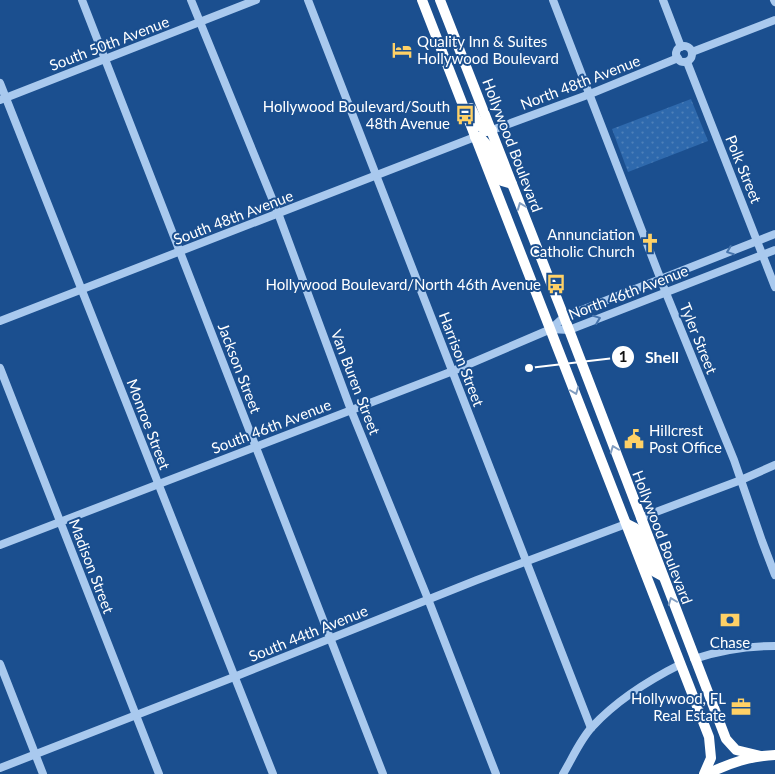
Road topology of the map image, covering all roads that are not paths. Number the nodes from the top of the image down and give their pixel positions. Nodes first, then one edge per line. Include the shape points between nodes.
1 (82, 0) edge
2 (192, 0) edge
3 (256, 0) edge
4 (308, 0) edge
5 (422, 0) edge
6 (440, 0) edge
7 (553, 0) edge
8 (663, 0) edge
9 (775, 20) edge
10 (200, 22) junction
11 (681, 47) junction
12 (692, 52) junction
13 (678, 58) junction
14 (105, 59) junction
15 (687, 62) junction
16 (452, 77) junction
17 (0, 83) edge
18 (590, 94) junction
19 (3, 99) edge
20 (492, 130) junction
21 (475, 137) junction
22 (376, 176) junction
23 (512, 184) junction
24 (278, 214) junction
25 (775, 234) edge
26 (757, 240) junction
27 (775, 250) edge
28 (180, 252) junction
29 (763, 255) junction
30 (660, 278) junction
31 (775, 287) edge
32 (82, 290) junction
33 (666, 293) junction
34 (564, 317) junction
35 (0, 322) edge
36 (551, 329) junction
37 (568, 330) junction
38 (0, 368) edge
39 (452, 371) junction
40 (351, 410) junction
41 (256, 447) junction
42 (599, 454) junction
43 (775, 465) edge
44 (741, 480) junction
45 (158, 484) junction
46 (640, 518) junction
47 (60, 522) junction
48 (626, 524) junction
49 (0, 545) edge
50 (526, 561) junction
51 (775, 574) edge
52 (662, 576) junction
53 (428, 599) junction
54 (663, 618) junction
55 (330, 639) junction
56 (775, 646) edge
57 (694, 659) junction
58 (0, 664) edge
59 (681, 664) junction
60 (234, 677) junction
61 (712, 707) junction
62 (136, 716) junction
63 (591, 728) junction
64 (35, 754) junction
65 (760, 756) junction
66 (775, 756) edge
67 (0, 768) edge
68 (43, 774) edge
69 (159, 774) edge
70 (273, 774) edge
71 (383, 774) edge
72 (496, 774) edge
73 (563, 774) edge
74 (705, 774) edge

1 - 14 street, Jackson Street
2 - 10 street, Van Buren Street
3 - 10 street, South 50th Avenue
4 - 22 street, Harrison Street
5 - 16 highway, Hollywood Boulevard
6 - 20 highway, Hollywood Boulevard
7 - 18 street, Tyler Street
8 - 11 street
9 - 12 street
10 - 14 street, South 50th Avenue
10 - 24 street, Van Buren Street
11 - 12 street
11 - 13 street via 677,52
12 - 15 street
13 - 15 street
13 - 18 street, North 48th Avenue
14 - 19 street, South 50th Avenue
14 - 28 street, Jackson Street
15 - 26 street, Polk Street
16 - 20 highway via 461,82 480,126
16 - 21 highway, Hollywood Boulevard
17 - 19 street, Monroe Street
18 - 20 street, North 48th Avenue
18 - 30 street, Tyler Street
19 - 32 street, Monroe Street
20 - 23 highway, Hollywood Boulevard
21 - 22 street, South 48th Avenue
21 - 23 highway via 480,137 488,146 502,182
21 - 36 highway, Hollywood Boulevard
22 - 24 street, South 48th Avenue
22 - 39 street, Harrison Street
34 -> 23 highway, Hollywood Boulevard
24 - 28 street, South 48th Avenue
24 - 40 street, Van Buren Street
25 - 26 street, North 46th Avenue
26 - 29 street, Polk Street
26 -> 30 street, North 46th Avenue
27 - 29 street, North 46th Avenue
28 - 32 street, South 48th Avenue
28 - 41 street, Jackson Street
29 - 31 street, Polk Street
29 - 33 street, North 46th Avenue
30 - 33 street, Tyler Street
30 - 34 street, North 46th Avenue
32 - 35 street, South 48th Avenue
32 - 45 street, Monroe Street
37 -> 33 street, North 46th Avenue
33 - 44 street, Tyler Street
34 - 36 street, North 46th Avenue
34 - 37 highway, Hollywood Boulevard
36 - 37 street, North 46th Avenue
36 - 39 street, South 46th Avenue
36 -> 42 highway, Hollywood Boulevard
46 -> 37 highway, Hollywood Boulevard
38 - 47 street, Madison Street
39 - 40 street, South 46th Avenue
39 - 50 street, Harrison Street
40 - 41 street, South 46th Avenue
40 - 53 street, Van Buren Street
41 - 45 street, South 46th Avenue
41 - 55 street, Jackson Street
42 - 46 highway via 612,469 629,513
42 - 48 highway, Hollywood Boulevard
43 - 44 street
44 - 46 street
44 - 51 street, Tyler Street
45 - 47 street, South 46th Avenue
45 - 60 street, Monroe Street
46 - 52 highway, Hollywood Boulevard
47 - 49 street, South 46th Avenue
47 - 62 street, Madison Street
48 - 50 street, South 44th Avenue
48 - 52 highway via 638,532 653,571
48 - 54 highway, Hollywood Boulevard
50 - 53 street, South 44th Avenue
50 - 63 street, Harrison Street
57 -> 52 highway, Hollywood Boulevard
53 - 55 street, South 44th Avenue
53 - 72 street, Van Buren Street
54 - 57 highway via 674,625 685,653
54 - 59 highway, Hollywood Boulevard
55 - 60 street, South 44th Avenue
55 - 71 street, Jackson Street
56 - 57 street via 727,650
57 - 61 highway, Hollywood Boulevard
58 - 64 street
59 - 61 highway via 693,671 704,702
59 - 63 street via 635,690
59 - 74 highway, Hollywood Boulevard via 711,745 711,758
60 - 62 street, South 44th Avenue
60 - 70 street, Monroe Street
61 - 65 highway, Hollywood Boulevard via 726,739 736,750
62 - 64 street, South 44th Avenue
62 - 69 street, Madison Street
63 - 73 street
64 - 67 street, South 44th Avenue
64 - 68 street
65 - 66 highway, Hollywood Boulevard
65 - 74 highway, Hollywood Boulevard

